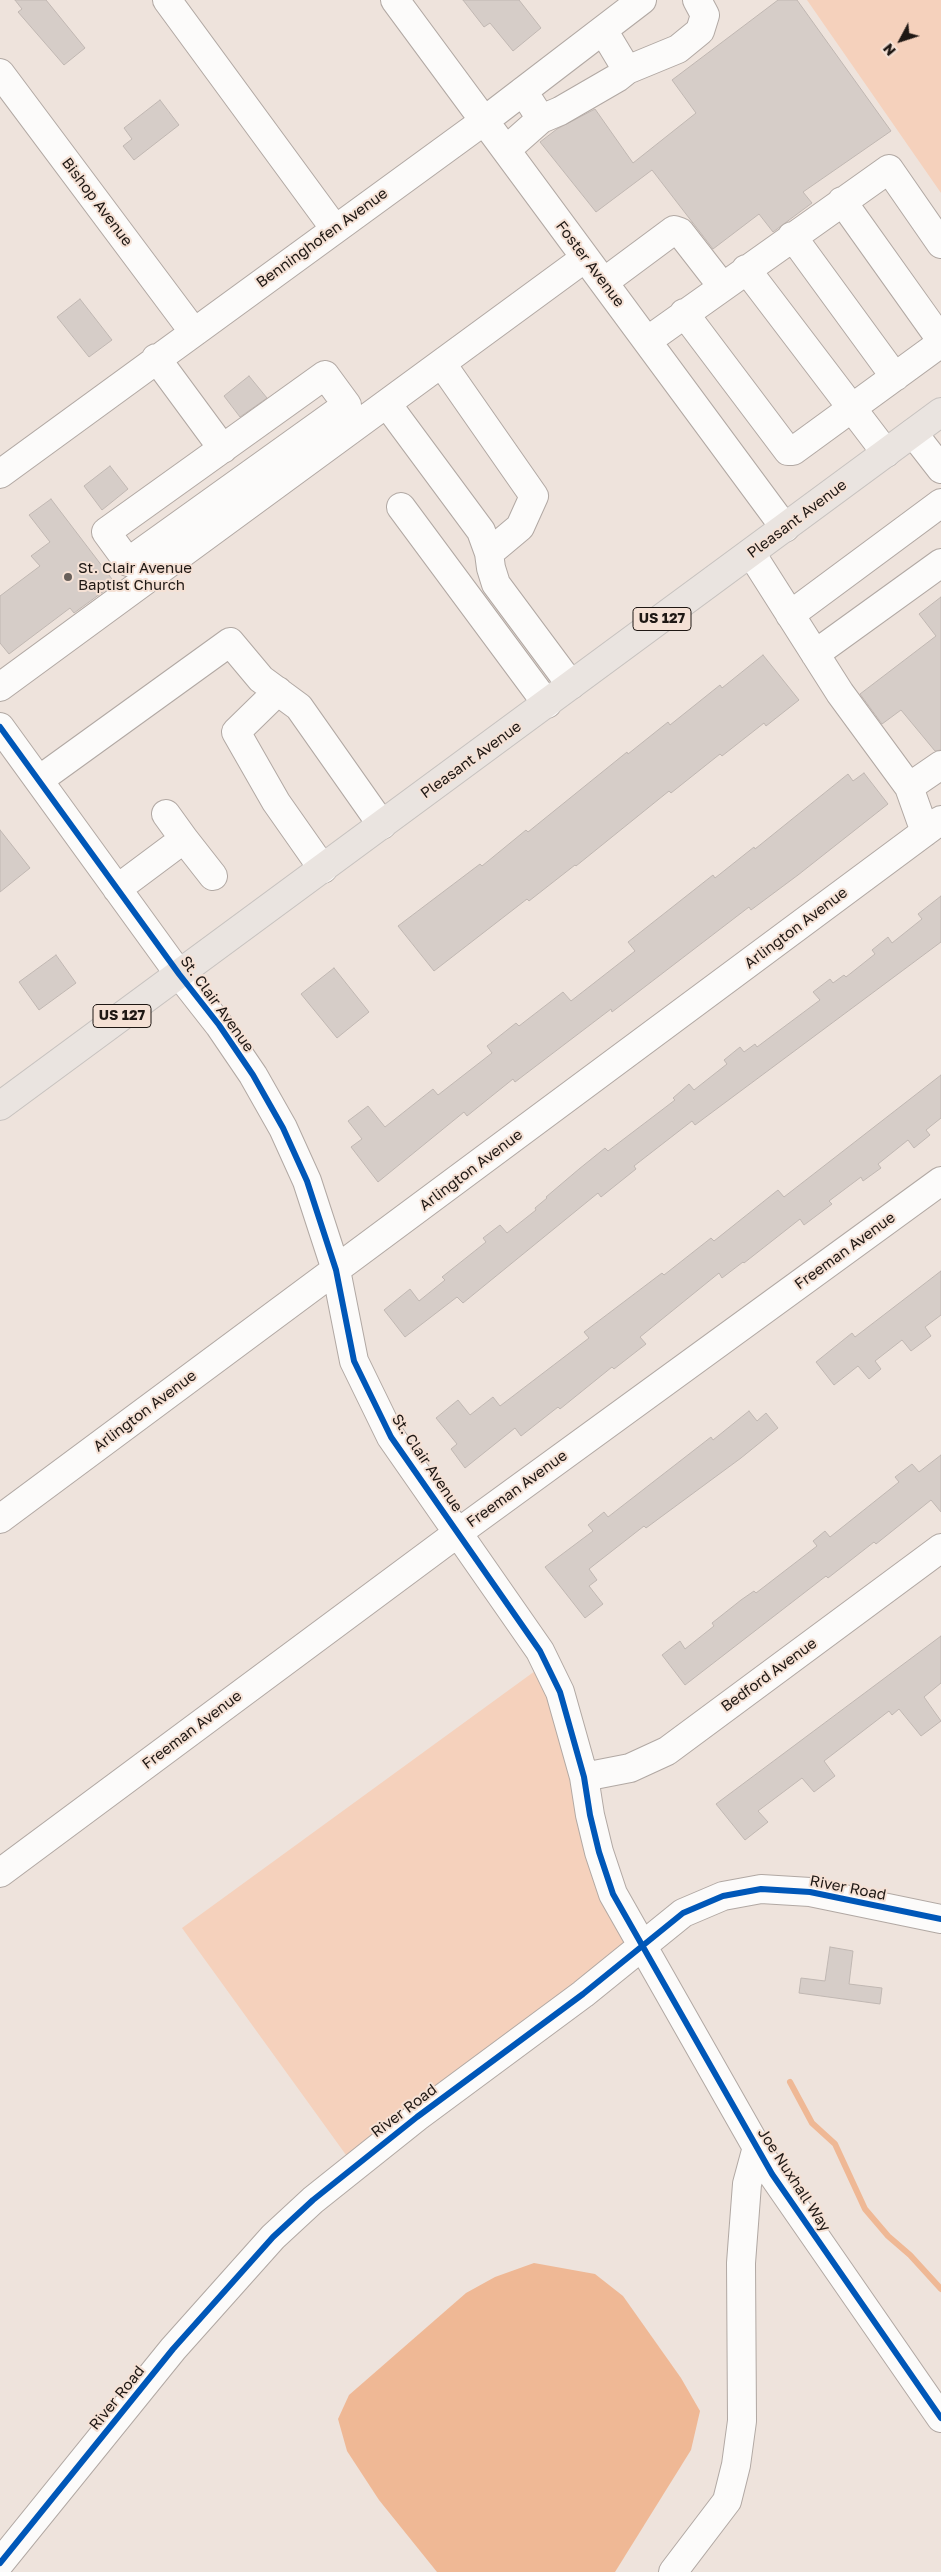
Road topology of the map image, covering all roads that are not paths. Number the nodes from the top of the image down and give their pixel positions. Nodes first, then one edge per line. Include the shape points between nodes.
1 (167, 0) edge
2 (395, 0) edge
3 (697, 0) edge
4 (627, 4) edge
5 (603, 30) junction
6 (627, 70) junction
7 (0, 73) edge
8 (523, 91) junction
9 (541, 119) junction
10 (484, 121) junction
11 (506, 150) junction
12 (842, 201) junction
13 (335, 229) junction
14 (792, 236) junction
15 (941, 244) edge
16 (585, 258) junction
17 (746, 268) junction
18 (604, 282) junction
19 (722, 286) junction
20 (684, 313) junction
21 (193, 330) junction
22 (647, 341) junction
23 (941, 342) edge
24 (156, 358) junction
25 (442, 364) junction
26 (895, 376) junction
27 (387, 404) junction
28 (853, 408) junction
29 (941, 412) edge
30 (913, 433) junction
31 (223, 448) junction
32 (886, 453) junction
33 (941, 469) edge
34 (0, 474) edge
35 (941, 503) edge
36 (401, 507) dead end
37 (785, 528) junction
38 (489, 553) junction
39 (751, 554) junction
40 (941, 563) edge
41 (135, 573) junction
42 (790, 615) junction
43 (815, 654) junction
44 (571, 685) junction
45 (0, 687) edge
46 (278, 691) junction
47 (547, 704) junction
48 (3, 739) edge
49 (941, 764) edge
50 (39, 780) junction
51 (909, 787) junction
52 (166, 814) dead end
53 (382, 825) junction
54 (933, 826) edge
55 (184, 839) junction
56 (323, 869) junction
57 (213, 876) dead end
58 (117, 889) junction
59 (179, 974) junction
60 (0, 1106) edge
61 (941, 1181) edge
62 (336, 1270) junction
63 (0, 1519) edge
64 (459, 1532) junction
65 (941, 1548) edge
66 (584, 1777) junction
67 (0, 1873) edge
68 (941, 1919) edge
69 (641, 1945) junction
70 (757, 2147) junction
71 (941, 2418) edge
72 (0, 2564) edge
73 (673, 2572) edge

1 - 13 street
2 - 10 street, Foster Avenue
3 - 6 street via 705,15 700,31 678,49
4 - 5 street, Benninghofen Avenue
5 - 6 street
5 - 8 street, Benninghofen Avenue
6 - 9 street
7 - 21 street, Bishop Avenue
8 - 9 street
8 - 10 street, Benninghofen Avenue
9 - 11 street
10 - 11 street, Foster Avenue
10 - 13 street, Benninghofen Avenue
11 - 16 street, Foster Avenue
12 - 14 street
12 - 15 street via 889,169
12 - 23 street
13 - 21 street, Benninghofen Avenue
14 - 17 street
14 - 26 street
16 - 18 street, Foster Avenue
16 - 25 street
17 - 19 street
17 - 28 street
18 - 19 street via 674,230 680,232
18 - 22 street, Foster Avenue
19 - 20 street
20 - 22 street
20 - 28 street via 788,451 793,451
21 - 24 street, Benninghofen Avenue
22 - 37 street, Foster Avenue
23 - 26 street
24 - 31 street
24 - 34 street, Benninghofen Avenue
25 - 27 street
25 - 38 street via 534,496 520,527
26 - 28 street
27 - 38 street via 481,531
27 - 41 street
28 - 32 street
29 - 30 main road, Pleasant Avenue / US 127
30 - 32 main road, Pleasant Avenue / US 127
30 - 33 street
31 - 41 street via 106,532
31 - 41 street via 325,375 347,405
32 - 37 main road, Pleasant Avenue / US 127
35 - 42 street
36 - 47 street
37 - 39 main road, Pleasant Avenue / US 127
38 - 44 street via 496,584
39 - 42 street
39 - 44 main road, Pleasant Avenue / US 127
40 - 43 street
41 - 45 street
42 - 43 street
43 - 51 street
44 - 47 main road, Pleasant Avenue / US 127
46 - 50 street via 261,679 230,642
46 - 53 street via 299,707
46 - 56 street via 236,732 276,802
47 - 53 main road, Pleasant Avenue / US 127
48 - 50 street, St. Clair Avenue
49 - 51 street
50 - 58 street, St. Clair Avenue
51 - 54 street
52 - 55 street
53 - 56 main road, Pleasant Avenue / US 127
54 - 62 street, Arlington Avenue
55 - 57 street
55 - 58 street
56 - 59 main road, Pleasant Avenue / US 127
58 - 59 street, St. Clair Avenue
59 - 60 main road, Pleasant Avenue / US 127
59 - 62 street, St. Clair Avenue via 235,1047 283,1128 307,1182
61 - 64 street, Freeman Avenue
62 - 63 street, Arlington Avenue
62 - 64 street, St. Clair Avenue via 354,1362 391,1437
64 - 66 street, St. Clair Avenue via 540,1651 560,1692
64 - 67 street, Freeman Avenue
65 - 66 street, Bedford Avenue via 667,1750 630,1768
66 - 69 street, St. Clair Avenue via 590,1815 613,1894
68 - 69 street, River Road via 810,1892 761,1889 723,1896 683,1913
69 - 70 street, Joe Nuxhall Way
69 - 72 street, River Road via 583,1994 416,2116 273,2236 173,2349
70 - 71 street, Joe Nuxhall Way
70 - 73 street via 747,2184 741,2263 742,2421 736,2465 727,2501

